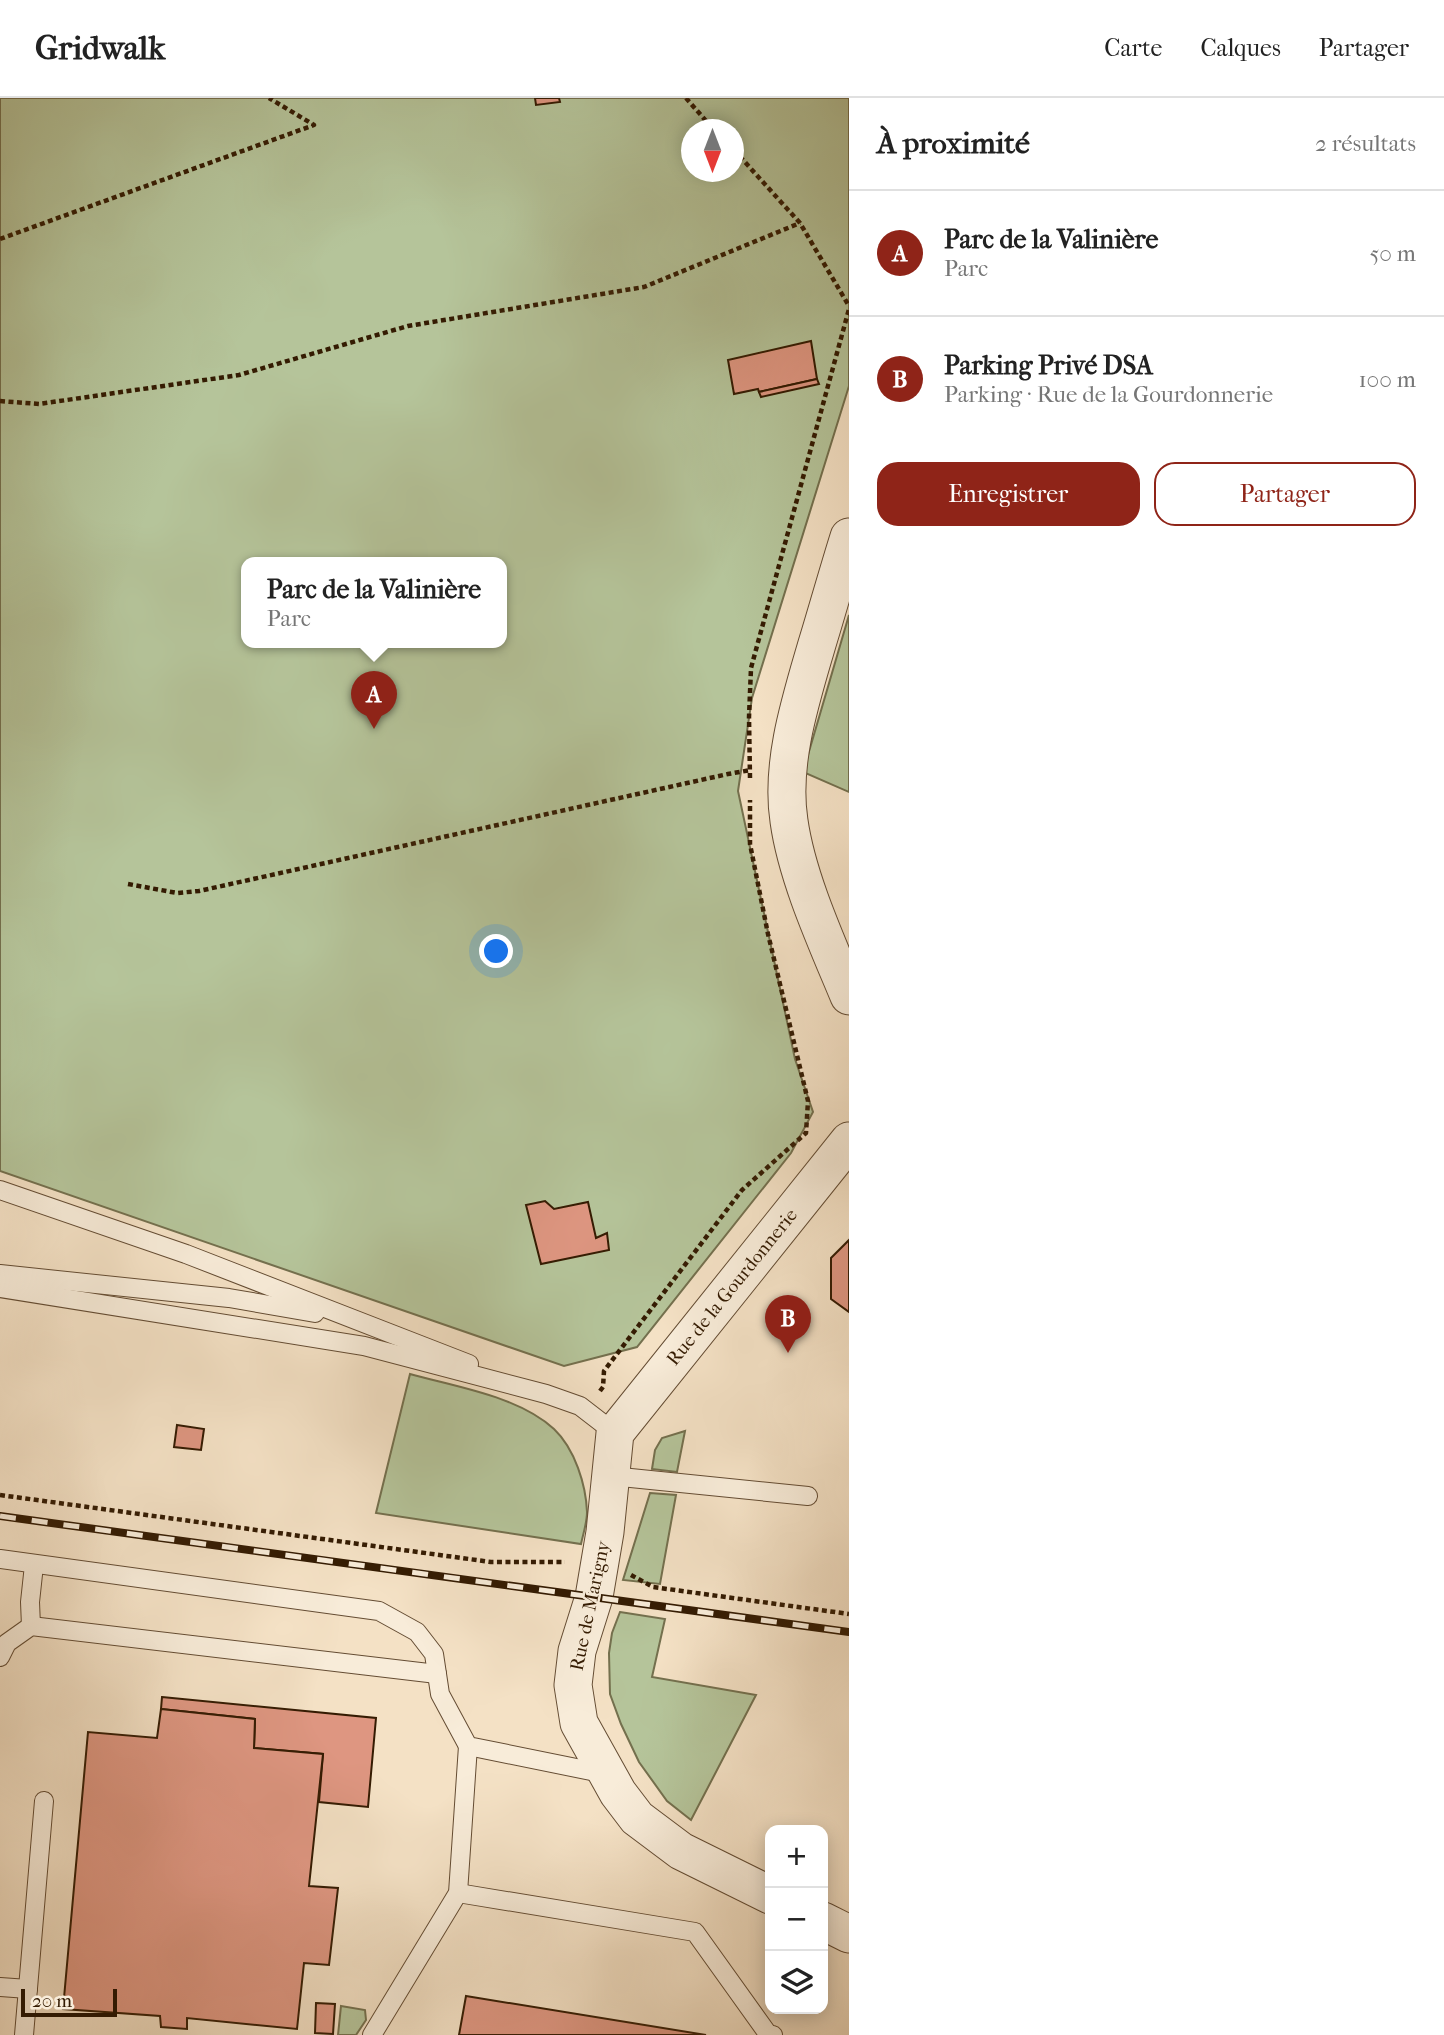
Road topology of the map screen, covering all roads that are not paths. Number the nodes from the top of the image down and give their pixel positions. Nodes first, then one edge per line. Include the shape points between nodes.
1 (849, 537) edge
2 (849, 996) edge
3 (849, 1141) edge
4 (0, 1190) edge
5 (0, 1274) edge
6 (0, 1288) edge
7 (353, 1319) junction
8 (546, 1394) junction
9 (615, 1433) junction
10 (611, 1476) junction
11 (808, 1496) dead end
12 (0, 1559) edge
13 (34, 1564) junction
14 (31, 1626) junction
15 (0, 1657) edge
16 (437, 1674) junction
17 (468, 1746) junction
18 (606, 1774) junction
19 (44, 1801) dead end
20 (458, 1893) junction
21 (765, 1893) edge
22 (828, 1924) edge
23 (849, 1934) edge
24 (0, 1987) edge
25 (28, 1989) junction
26 (24, 2035) edge
27 (372, 2035) edge
28 (773, 2035) edge

1 - 2 street via 792,738 787,788 794,850
3 - 9 street, Rue de la Gourdonnerie
4 - 7 lane via 186,1254
5 - 7 lane via 229,1298
6 - 8 lane via 364,1346
7 - 8 lane
8 - 9 lane via 580,1406
9 - 10 street, Rue de Marigny
10 - 11 lane
10 - 18 street, Rue de Marigny via 600,1566 577,1651 573,1685 579,1723
12 - 13 lane
13 - 14 lane
13 - 16 lane via 379,1611 417,1632 435,1654
14 - 15 lane via 7,1643
14 - 16 lane
16 - 17 lane via 440,1694
17 - 18 lane
17 - 20 lane
18 - 21 street, Rue de Marigny via 638,1818 681,1851
19 - 25 lane
20 - 27 lane
20 - 28 lane via 695,1932
22 - 23 street
24 - 25 lane
25 - 26 lane

